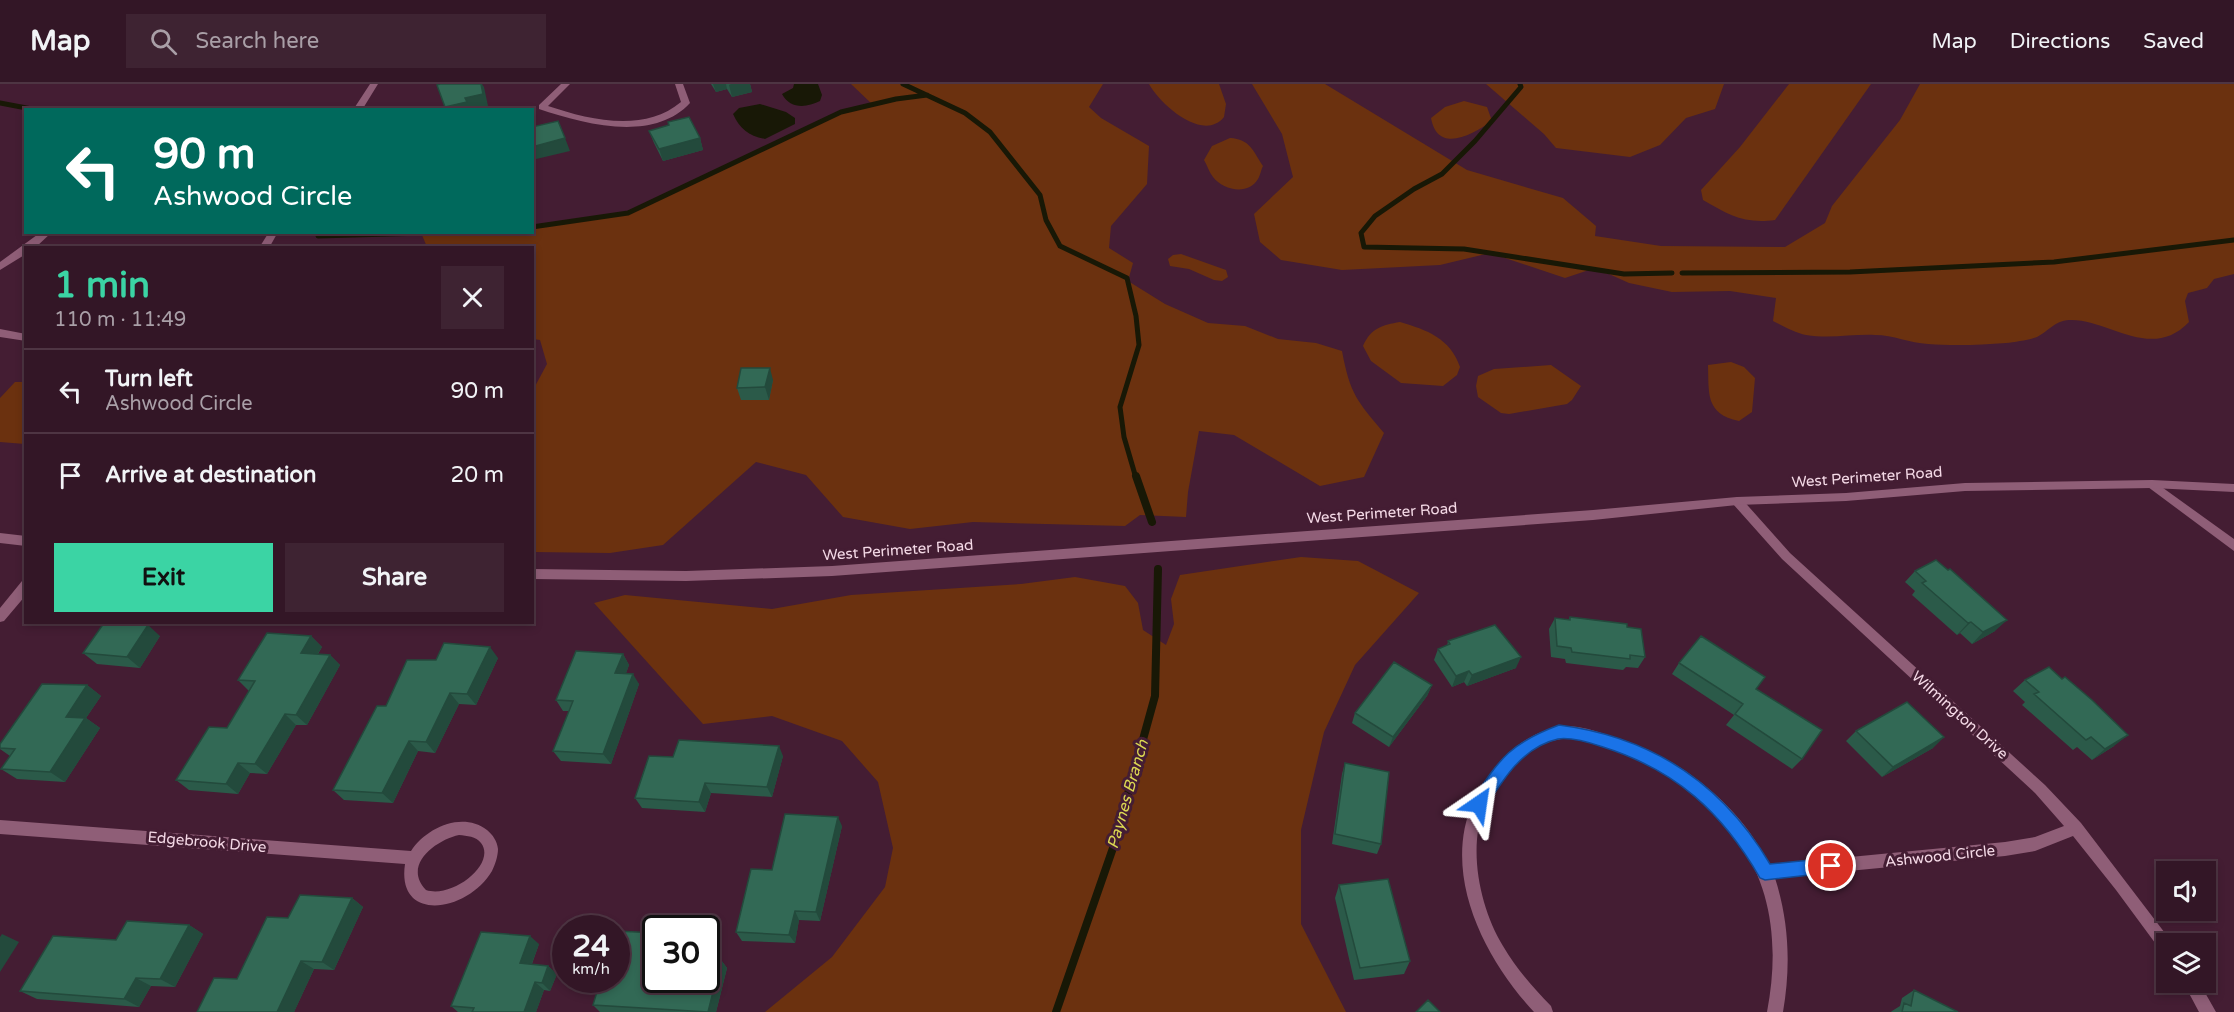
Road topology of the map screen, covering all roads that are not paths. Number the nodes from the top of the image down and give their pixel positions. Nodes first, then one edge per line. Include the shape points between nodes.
1 (374, 84) edge
2 (566, 84) edge
3 (679, 84) edge
4 (358, 108) edge
5 (537, 109) edge
6 (45, 234) edge
7 (30, 246) edge
8 (24, 250) edge
9 (0, 267) edge
10 (0, 333) edge
11 (24, 338) edge
12 (2152, 484) junction
13 (2234, 488) edge
14 (1737, 501) junction
15 (0, 538) edge
16 (24, 541) edge
17 (2234, 546) edge
18 (534, 574) edge
19 (24, 587) edge
20 (0, 617) edge
21 (0, 827) edge
22 (2076, 828) junction
23 (415, 858) junction
24 (1765, 872) junction
25 (2157, 933) edge
26 (2197, 993) edge
27 (1545, 1012) edge
28 (1775, 1012) edge
29 (2208, 1012) edge

1 - 4 street
2 - 5 street
3 - 5 street via 686,102 681,109 644,124
6 - 7 street
8 - 9 street
10 - 11 street
12 - 13 street, West Perimeter Road
12 - 14 street, West Perimeter Road via 1965,488
12 - 17 street
14 - 18 street, West Perimeter Road via 832,571 686,576
14 - 22 street, Wilmington Drive via 1786,556 2009,759
15 - 16 street
19 - 20 street
21 - 23 street, Edgebrook Drive
22 - 24 street, Ashwood Circle via 2035,844 2005,849
22 - 25 street, Wilmington Drive
23 - 23 street via 410,880 415,890 433,900 446,899 472,886 489,864 491,852 489,841 481,833 459,828 434,838
24 - 27 street via 1746,839 1721,810 1688,781 1638,751 1591,736 1559,732 1532,743 1503,766 1479,804 1470,841 1474,891 1493,944 1525,991
24 - 28 street via 1776,911 1780,948 1781,975
26 - 29 street

